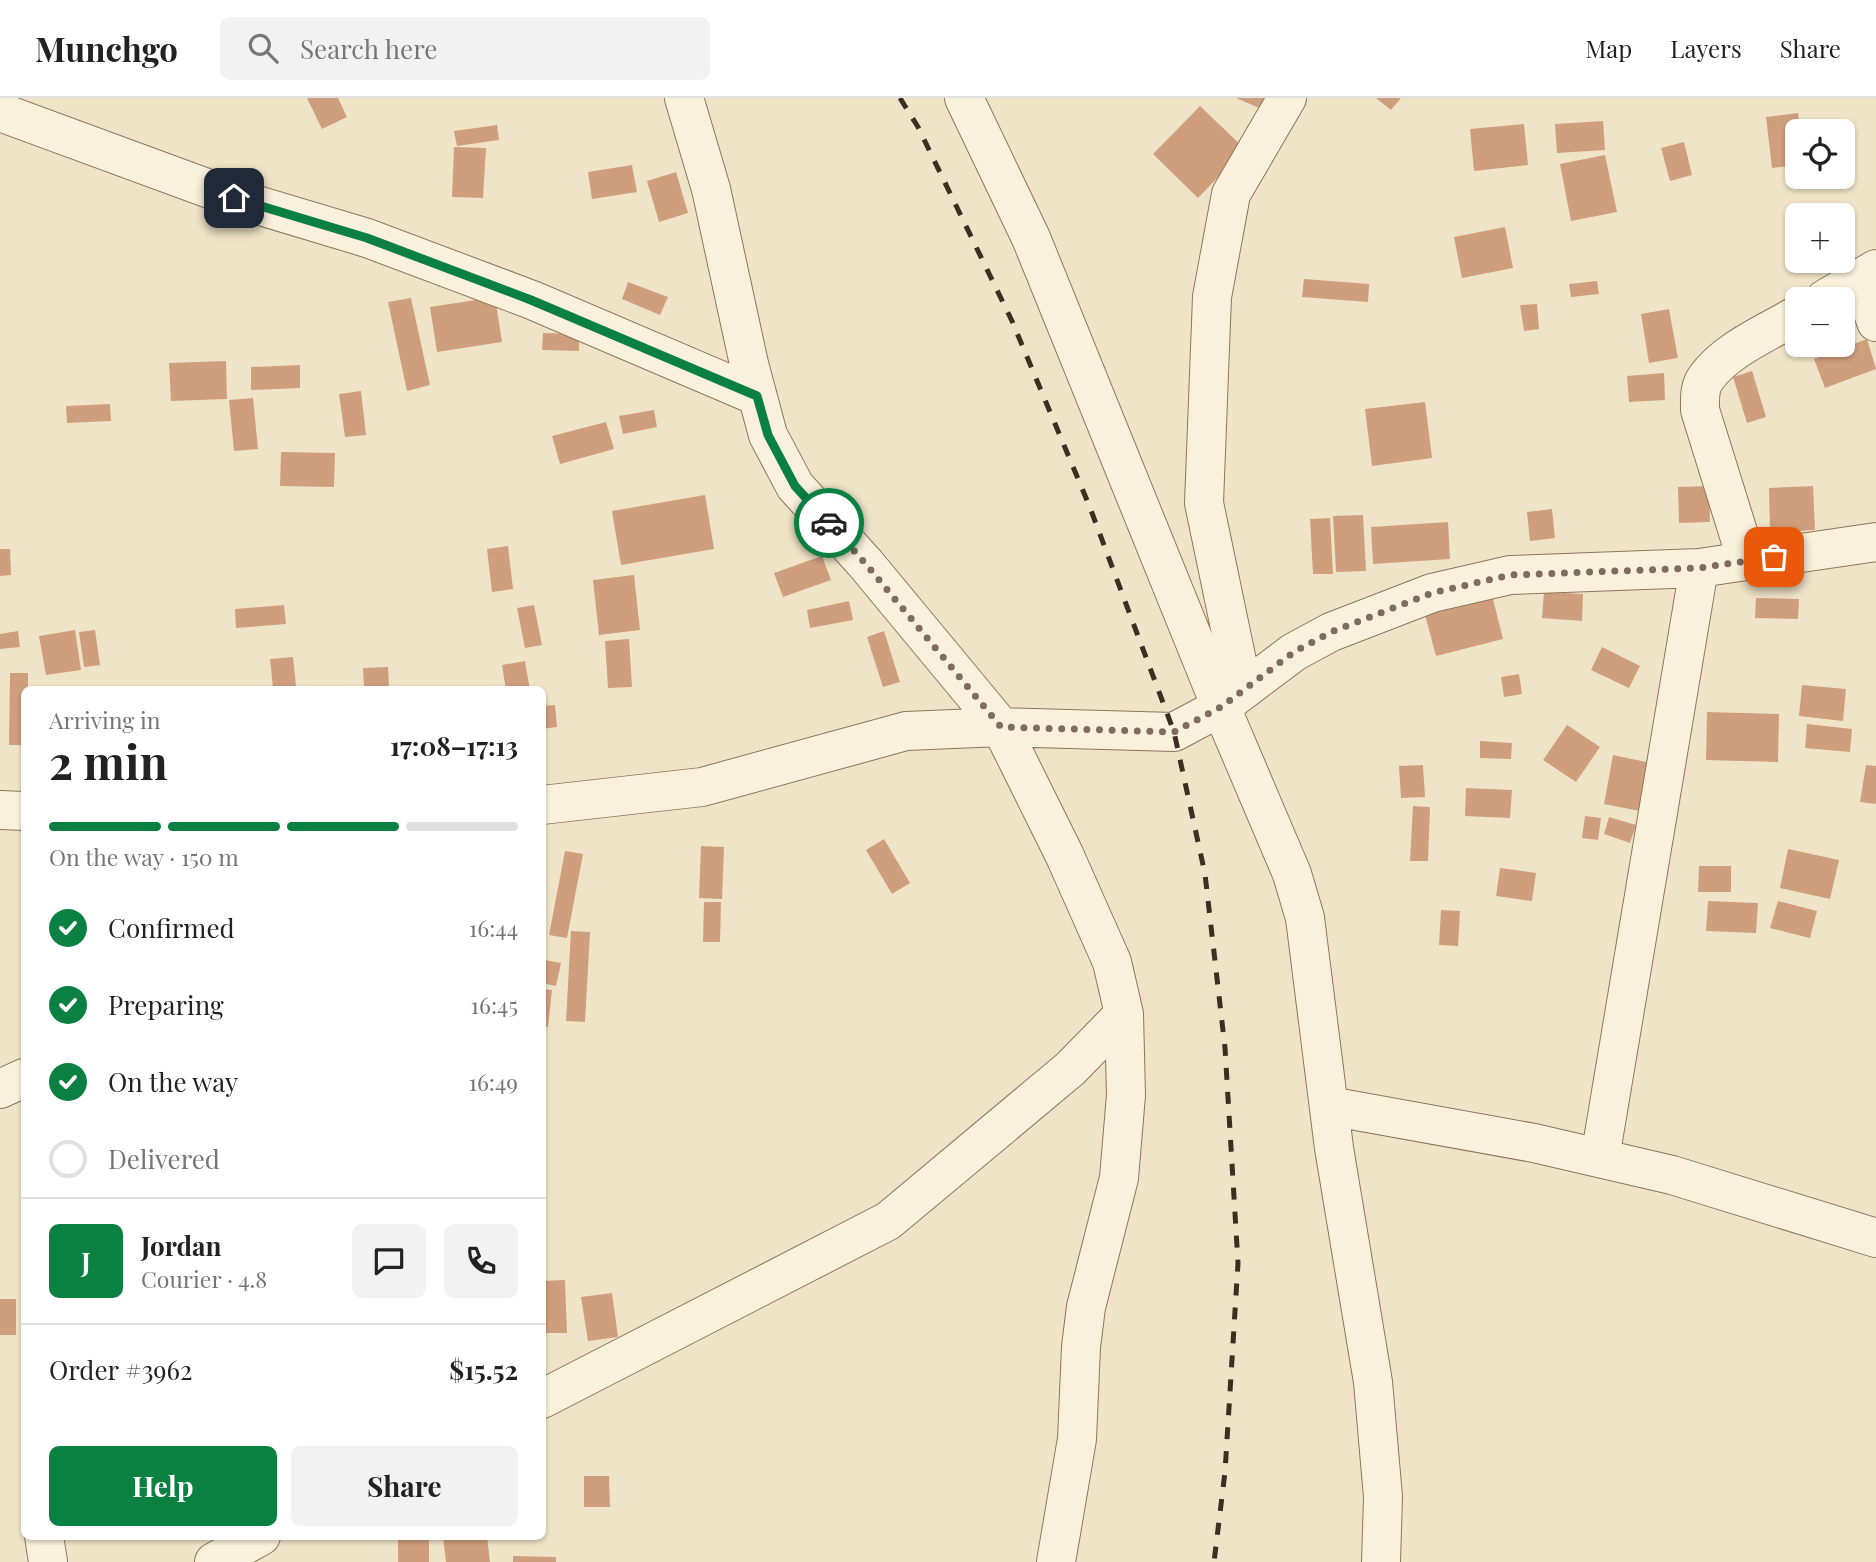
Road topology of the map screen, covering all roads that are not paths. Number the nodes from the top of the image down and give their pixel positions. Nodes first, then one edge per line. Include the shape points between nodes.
1 (684, 98) edge
2 (964, 98) edge
3 (1287, 98) edge
4 (0, 112) edge
5 (1869, 273) edge
6 (1845, 287) edge
7 (1876, 322) edge
8 (1785, 323) edge
9 (757, 396) junction
10 (1876, 542) edge
11 (1747, 561) junction
12 (1699, 568) junction
13 (1232, 699) junction
14 (1001, 727) junction
15 (546, 805) edge
16 (0, 810) edge
17 (21, 811) edge
18 (1124, 1014) junction
19 (21, 1079) edge
20 (0, 1089) edge
21 (1329, 1106) junction
22 (1600, 1158) junction
23 (1876, 1238) edge
24 (546, 1397) edge
25 (45, 1540) edge
26 (254, 1540) edge
27 (48, 1562) edge
28 (214, 1562) edge
29 (1056, 1562) edge
30 (1381, 1562) edge

1 - 9 street via 711,189
2 - 13 street via 1031,238
3 - 13 street via 1231,194 1212,297 1203,503
4 - 9 street via 234,198 393,247
5 - 6 street
5 - 7 street
8 - 11 street via 1731,354 1700,390 1700,410
9 - 14 street via 768,435 795,486
10 - 11 street
11 - 12 street
12 - 13 street via 1510,575 1432,593 1331,632 1294,652
12 - 22 street
13 - 14 street via 1174,732
13 - 21 street via 1305,918
14 - 15 street via 906,731 702,787
14 - 18 street via 1112,962
16 - 17 street
18 - 24 street via 1070,1069 888,1221
18 - 29 street via 1126,1094 1119,1178 1086,1307 1077,1440
19 - 20 street
21 - 22 street
21 - 30 street via 1373,1382 1383,1497
22 - 23 street via 1672,1175
25 - 27 street
26 - 28 street

